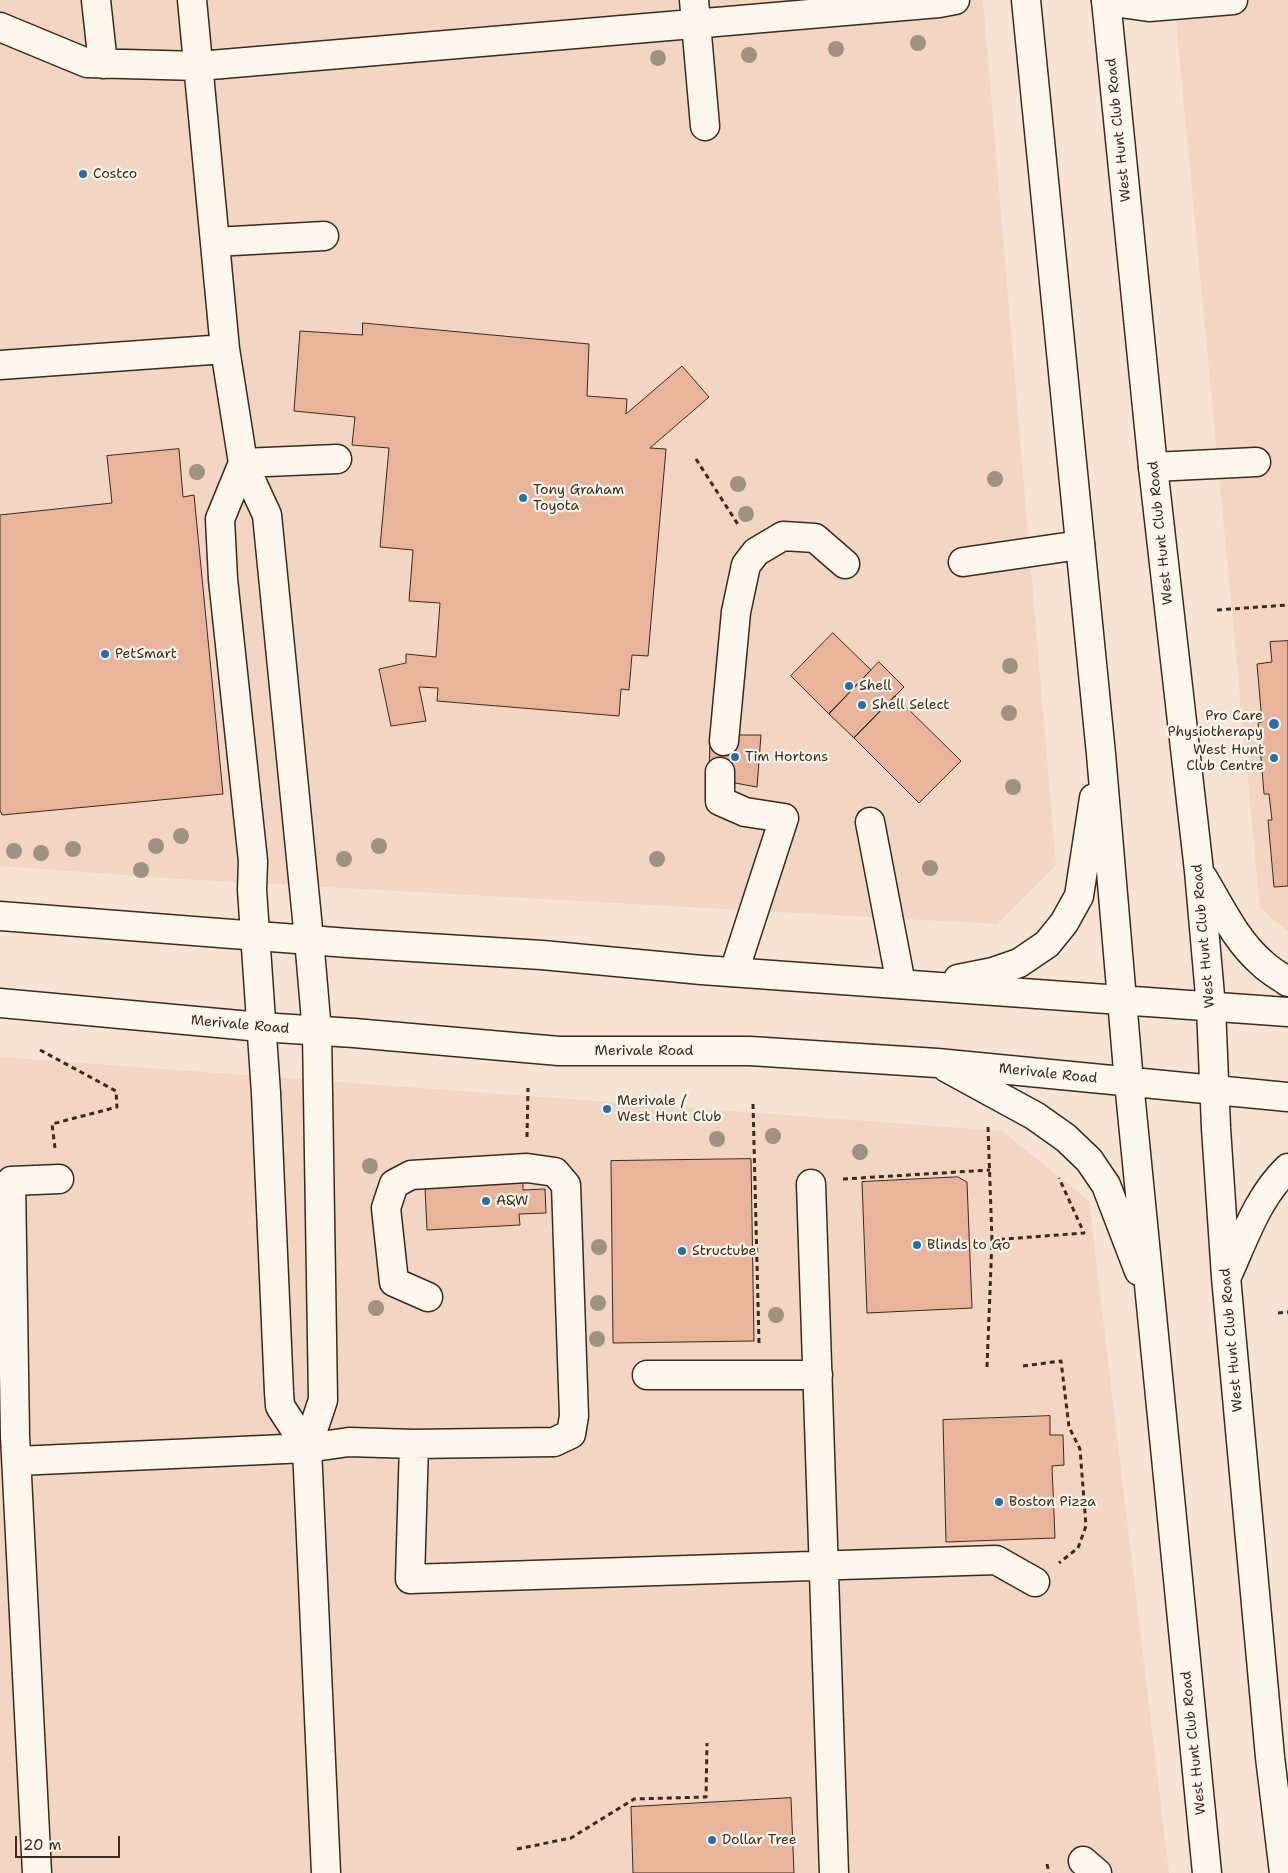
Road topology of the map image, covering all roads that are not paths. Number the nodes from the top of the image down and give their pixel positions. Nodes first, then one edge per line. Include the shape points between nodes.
1 (96, 0) edge
2 (192, 0) edge
3 (955, 0) edge
4 (1026, 0) edge
5 (1103, 0) edge
6 (1233, 0) edge
7 (696, 12) edge
8 (0, 27) edge
9 (103, 64) junction
10 (199, 66) junction
11 (705, 126) dead end
12 (324, 236) dead end
13 (215, 242) junction
14 (225, 349) junction
15 (0, 365) edge
16 (337, 459) dead end
17 (1256, 462) dead end
18 (243, 463) junction
19 (1153, 467) junction
20 (1080, 545) junction
21 (963, 562) dead end
22 (845, 564) dead end
23 (724, 742) dead end
24 (1101, 754) junction
25 (720, 772) dead end
26 (870, 822) dead end
27 (1199, 871) junction
28 (0, 916) edge
29 (255, 936) junction
30 (309, 939) junction
31 (734, 972) junction
32 (1288, 982) edge
33 (912, 985) junction
34 (1122, 999) junction
35 (0, 1003) edge
36 (1211, 1007) junction
37 (1288, 1012) edge
38 (261, 1027) junction
39 (317, 1032) junction
40 (937, 1063) junction
41 (1129, 1082) junction
42 (1214, 1090) junction
43 (1288, 1097) edge
44 (1288, 1168) edge
45 (59, 1179) road end
46 (811, 1184) road end
47 (1226, 1277) junction
48 (428, 1297) dead end
49 (1152, 1304) junction
50 (647, 1375) dead end
51 (818, 1375) junction
52 (414, 1444) junction
53 (307, 1448) junction
54 (17, 1461) junction
55 (824, 1566) junction
56 (1036, 1582) road end
57 (37, 1873) edge
58 (326, 1873) edge
59 (834, 1873) edge
60 (1207, 1873) edge
61 (1284, 1873) edge

1 - 9 main road
2 - 10 main road
3 - 7 main road
4 - 20 main road, West Hunt Club Road
5 - 6 main road via 1149,7
5 - 19 main road, West Hunt Club Road
7 - 10 main road
7 - 11 main road
8 - 9 main road via 87,63
9 - 10 main road
10 - 13 main road
12 - 13 main road
13 - 14 main road
14 - 15 main road
14 - 18 main road
16 - 18 main road
17 - 19 main road
18 - 29 main road via 220,518 223,579 253,861
18 - 30 main road via 267,515
19 - 27 main road, West Hunt Club Road
20 - 21 main road
20 - 24 main road, West Hunt Club Road
22 - 23 main road via 815,538 783,536 756,552 746,565 736,612
24 - 33 main road via 1079,896 1047,944 1019,963 993,972
24 - 34 main road, West Hunt Club Road
25 - 31 main road via 720,801 745,812 784,818
26 - 33 main road
27 - 32 main road via 1250,952
27 - 36 main road, West Hunt Club Road
28 - 29 main road
29 - 30 main road
29 - 38 main road
30 - 31 main road
30 - 39 main road
31 - 33 main road
33 - 34 main road
34 - 36 main road
34 - 41 main road, West Hunt Club Road
35 - 38 main road, Merivale Road
36 - 37 main road
36 - 42 main road, West Hunt Club Road
38 - 39 main road, Merivale Road
38 - 53 main road via 280,1406
39 - 40 main road, Merivale Road via 559,1052 750,1051
39 - 53 main road via 323,1400
40 - 41 main road, Merivale Road
40 - 49 main road via 1035,1116 1066,1138 1089,1160 1106,1185
41 - 42 main road, Merivale Road
41 - 49 main road, West Hunt Club Road
42 - 43 main road, Merivale Road
42 - 47 main road, West Hunt Club Road
44 - 47 main road via 1275,1180 1259,1204
45 - 54 main road via 10,1181
46 - 51 main road
47 - 61 main road, West Hunt Club Road via 1270,1757
48 - 52 main road via 394,1282 386,1208 394,1184 421,1175 527,1168 555,1172 566,1185 574,1416 571,1434 554,1442
49 - 60 main road, West Hunt Club Road
50 - 51 main road
51 - 55 main road
52 - 53 main road via 349,1442
52 - 55 main road via 410,1579
53 - 54 main road
53 - 58 main road
54 - 57 main road
55 - 56 main road via 996,1560
55 - 59 main road

